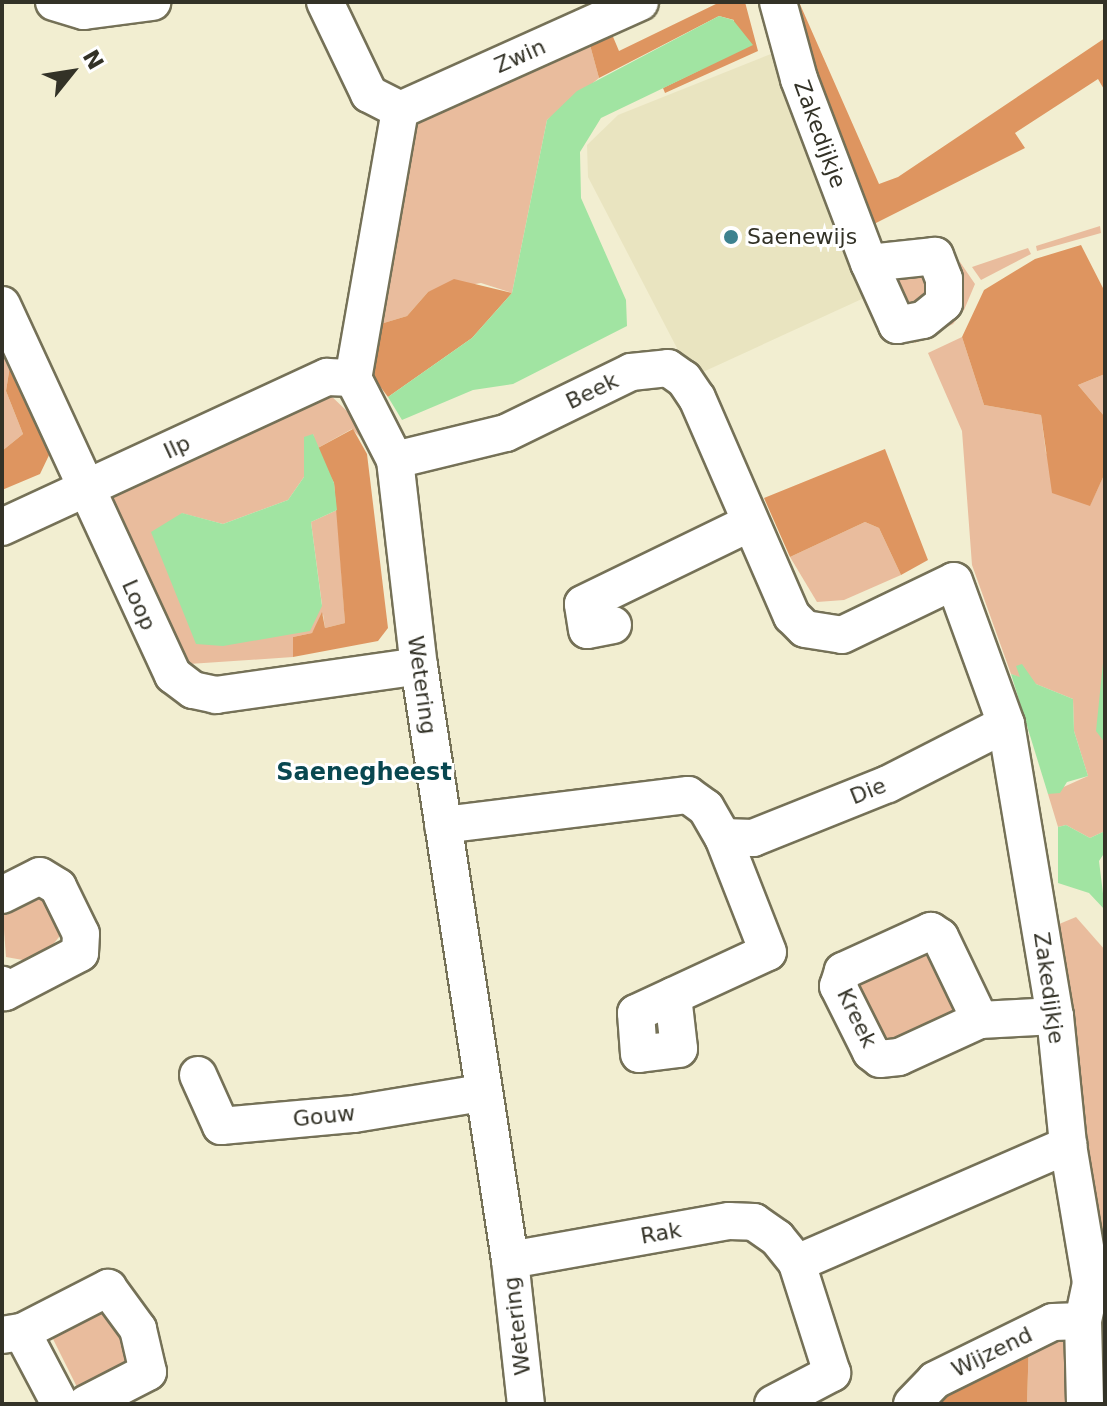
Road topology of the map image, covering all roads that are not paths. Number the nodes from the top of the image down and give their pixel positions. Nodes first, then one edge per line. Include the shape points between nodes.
1 (54, 2) edge
2 (152, 2) edge
3 (325, 2) edge
4 (640, 2) edge
5 (778, 2) edge
6 (400, 110) junction
7 (869, 263) dead end
8 (2, 305) edge
9 (353, 378) junction
10 (395, 460) junction
11 (86, 489) junction
12 (750, 523) junction
13 (2, 527) edge
14 (954, 581) joint
15 (613, 625) dead end
16 (419, 666) junction
17 (1006, 724) junction
18 (443, 825) junction
19 (723, 837) junction
20 (2, 895) edge
21 (2, 985) edge
22 (673, 996) dead end
23 (1055, 1016) junction
24 (980, 1020) dead end
25 (198, 1075) dead end
26 (481, 1093) junction
27 (1068, 1145) junction
28 (510, 1260) junction
29 (797, 1263) junction
30 (1083, 1321) junction
31 (12, 1334) edge
32 (60, 1404) edge
33 (86, 1404) edge
34 (526, 1404) edge
35 (773, 1404) edge
36 (912, 1404) edge
37 (1085, 1404) edge

1 - 2 street via 84,11
3 - 6 street via 369,94
4 - 6 street, Zwin
5 - 7 street, Zakedijkje via 799,79
6 - 9 street
8 - 11 street, Loop
9 - 10 street, Wetering
9 - 11 street, Ilp via 327,377
10 - 12 street, Beek via 506,433 631,372 668,368 697,398
10 - 16 street, Wetering
11 - 13 street, Ilp
11 - 16 street, Loop via 160,651 173,675 193,690 216,695
12 - 14 street, Beek via 792,616 820,636 842,635
12 - 15 street via 583,604 587,630
14 - 17 street, Zakedijkje
16 - 18 street, Wetering
17 - 19 street, Die via 888,784 753,838
17 - 23 street, Zakedijkje
18 - 19 street via 688,795 706,808
18 - 26 street, Wetering
19 - 22 street via 768,952
20 - 21 street via 40,876 58,887 81,934 80,953 5,992
23 - 24 street
23 - 27 street, Zakedijkje
25 - 26 street, Gouw via 221,1126 354,1114
26 - 28 street, Wetering
27 - 29 street
27 - 30 street, Zakedijkje via 1091,1283
28 - 29 street, Rak via 729,1221 754,1222 777,1238
28 - 34 street, Wetering
29 - 35 street, Rak via 832,1373
30 - 36 street, Wijzend via 1053,1322 935,1380
30 - 37 street, Zakedijkje
31 - 32 street
31 - 33 street via 108,1288 138,1329 148,1372

